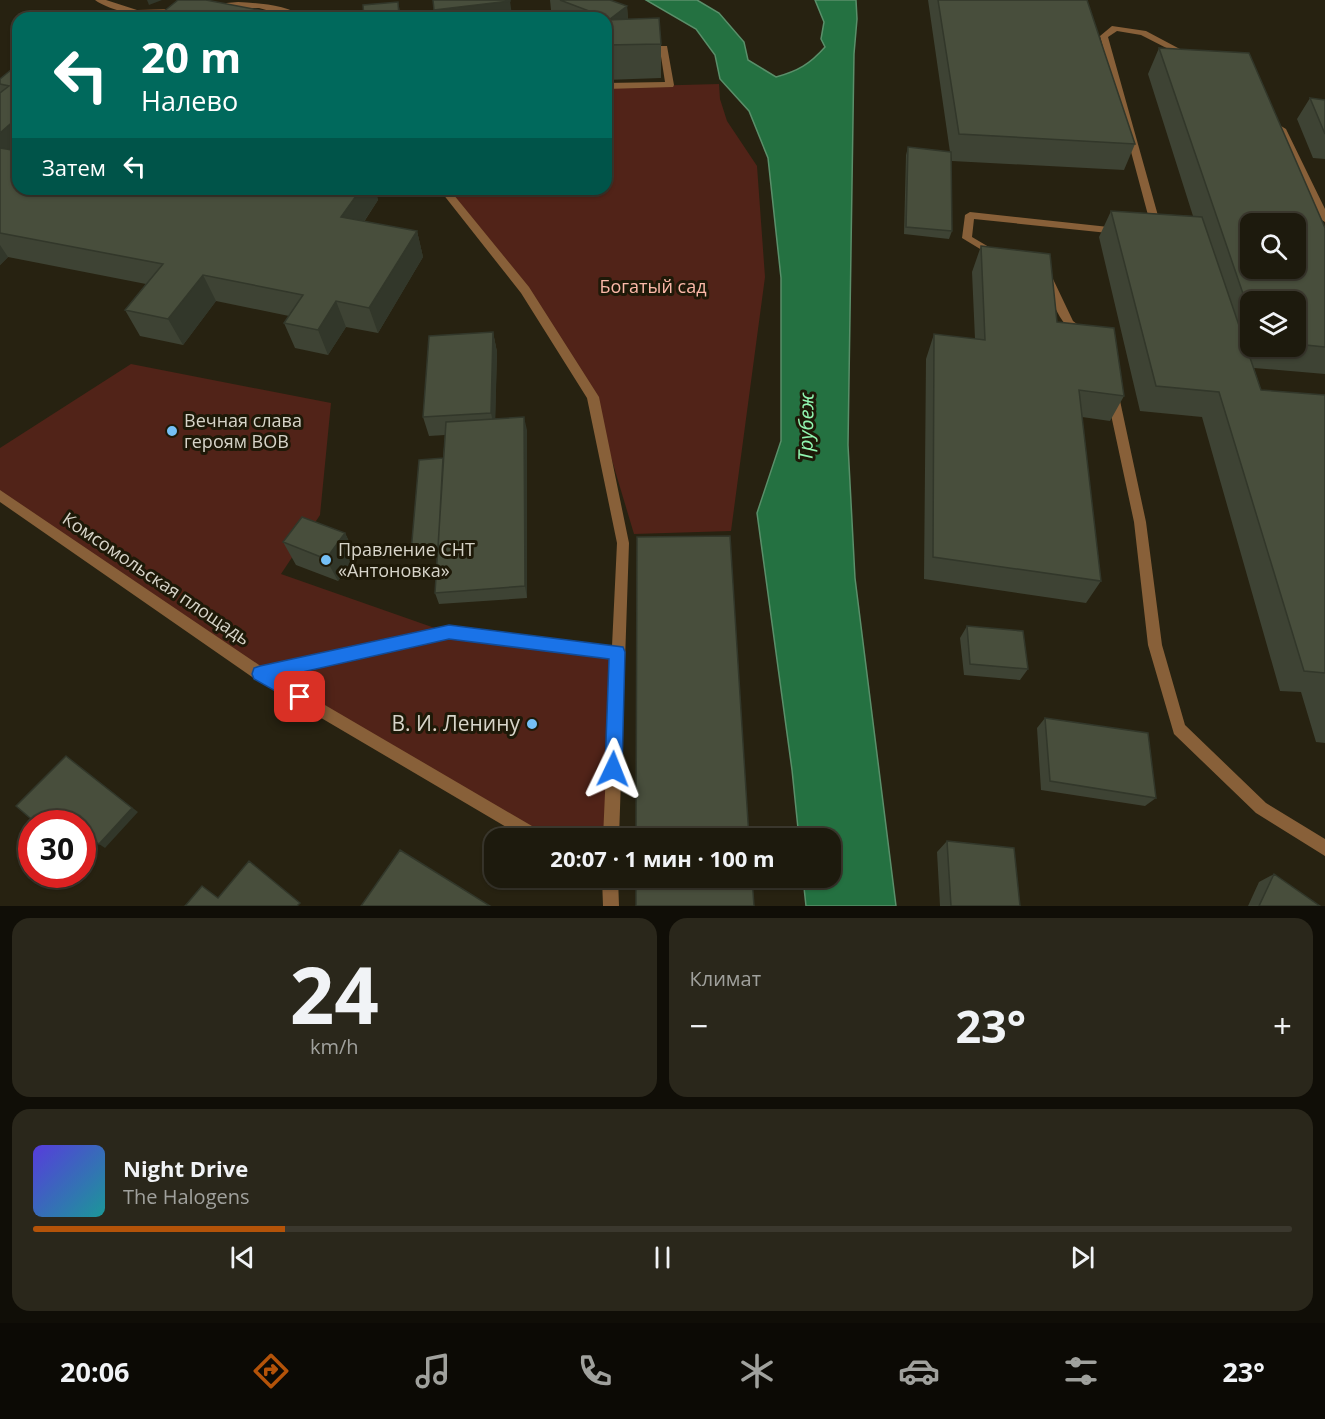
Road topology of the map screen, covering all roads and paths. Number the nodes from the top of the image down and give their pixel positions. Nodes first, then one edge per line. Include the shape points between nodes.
1 (99, 0) edge
2 (203, 7) edge
3 (191, 9) edge
4 (126, 12) edge
5 (169, 12) edge
6 (288, 12) edge
7 (641, 48) edge
8 (1203, 63) edge
9 (612, 86) edge
10 (1276, 118) edge
11 (449, 195) edge
12 (1325, 219) edge
13 (1004, 260) edge
14 (1042, 266) edge
15 (1095, 338) edge
16 (1111, 386) edge
17 (0, 495) edge
18 (618, 652) junction
19 (260, 674) junction
20 (522, 828) edge
21 (611, 828) edge
22 (1325, 848) edge
23 (609, 888) edge
24 (611, 906) edge

1 - 4 street
2 - 6 street via 245,3
3 - 5 street
7 - 9 street via 664,48 670,85
8 - 13 street via 1143,33 1114,28 1104,36 1158,236 970,215 967,238
10 - 12 street
11 - 18 street via 525,290 593,397 622,543
14 - 15 street via 1069,324
16 - 22 street via 1140,522 1155,645 1179,729 1261,808
17 - 19 street, Комсомольская площадь
18 - 19 street via 449,632
18 - 21 street
19 - 20 street, Комсомольская площадь
23 - 24 street

